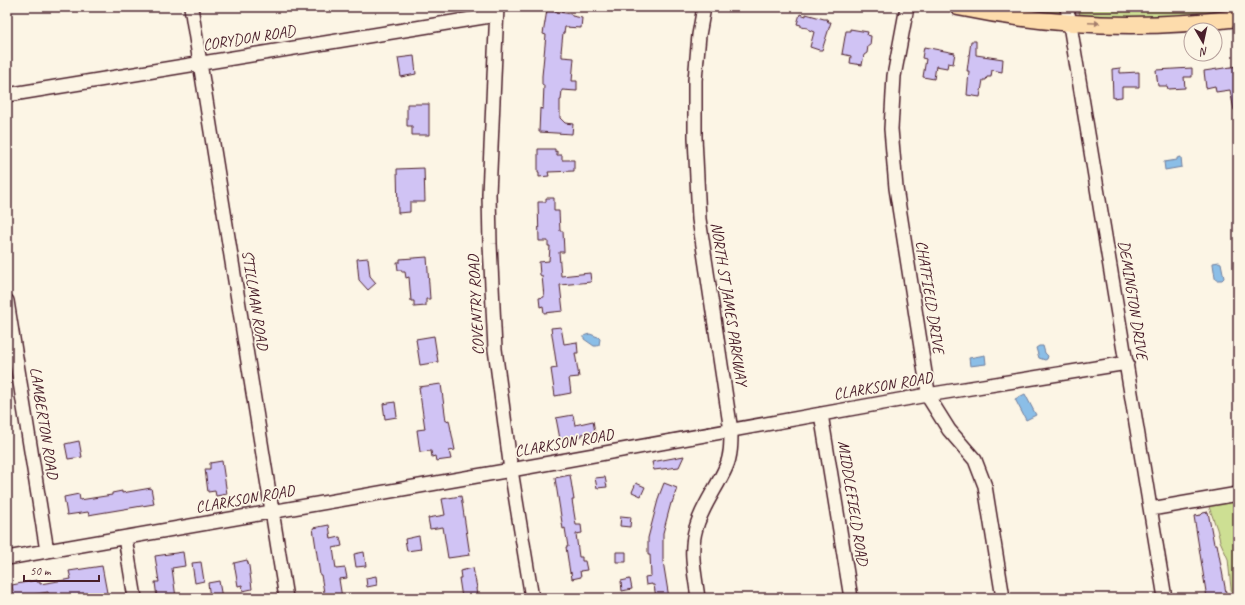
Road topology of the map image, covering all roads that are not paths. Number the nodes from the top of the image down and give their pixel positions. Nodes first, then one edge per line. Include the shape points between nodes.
1 (191, 7) edge
2 (704, 7) edge
3 (907, 7) edge
4 (958, 7) edge
5 (496, 11) edge
6 (1068, 15) edge
7 (1238, 18) edge
8 (200, 63) junction
9 (7, 95) edge
10 (7, 301) edge
11 (1127, 363) junction
12 (927, 395) junction
13 (821, 414) junction
14 (731, 431) junction
15 (511, 470) junction
16 (1238, 494) edge
17 (1151, 509) junction
18 (272, 511) junction
19 (126, 538) junction
20 (47, 551) junction
21 (7, 558) edge
22 (135, 598) edge
23 (286, 598) edge
24 (532, 598) edge
25 (698, 598) edge
26 (851, 598) edge
27 (1003, 598) edge
28 (1165, 598) edge

1 - 8 street, STILLMAN ROAD
2 - 14 street, NORTH ST JAMES PARKWAY via 696,80 695,137 699,219
3 - 12 street, CHATFIELD DRIVE via 894,76 892,137 896,188
4 - 6 main road via 1014,16
5 - 8 street, CORYDON ROAD
5 - 15 street, COVENTRY ROAD via 490,158 490,244 496,363
6 -> 7 main road via 1120,24 1163,24
6 - 11 street, DEMINGTON DRIVE
8 - 9 street, CORYDON ROAD
8 - 18 street, STILLMAN ROAD
10 - 20 street, LAMBERTON ROAD
11 - 12 street, CLARKSON ROAD
11 - 17 street, DEMINGTON DRIVE
12 - 13 street, CLARKSON ROAD
12 - 27 street, CHATFIELD DRIVE via 949,430 975,460 986,486
13 - 14 street, CLARKSON ROAD
13 - 26 street, MIDDLEFIELD ROAD
14 - 15 street, CLARKSON ROAD
14 - 25 street, NORTH ST JAMES PARKWAY via 727,466 704,508 694,536 693,562
15 - 18 street, CLARKSON ROAD
15 - 24 street, COVENTRY ROAD
16 - 17 street
17 - 28 street, DEMINGTON DRIVE
18 - 19 street, CLARKSON ROAD
18 - 23 street, STILLMAN ROAD
19 - 20 street, CLARKSON ROAD
19 - 22 street
20 - 21 street, CLARKSON ROAD

